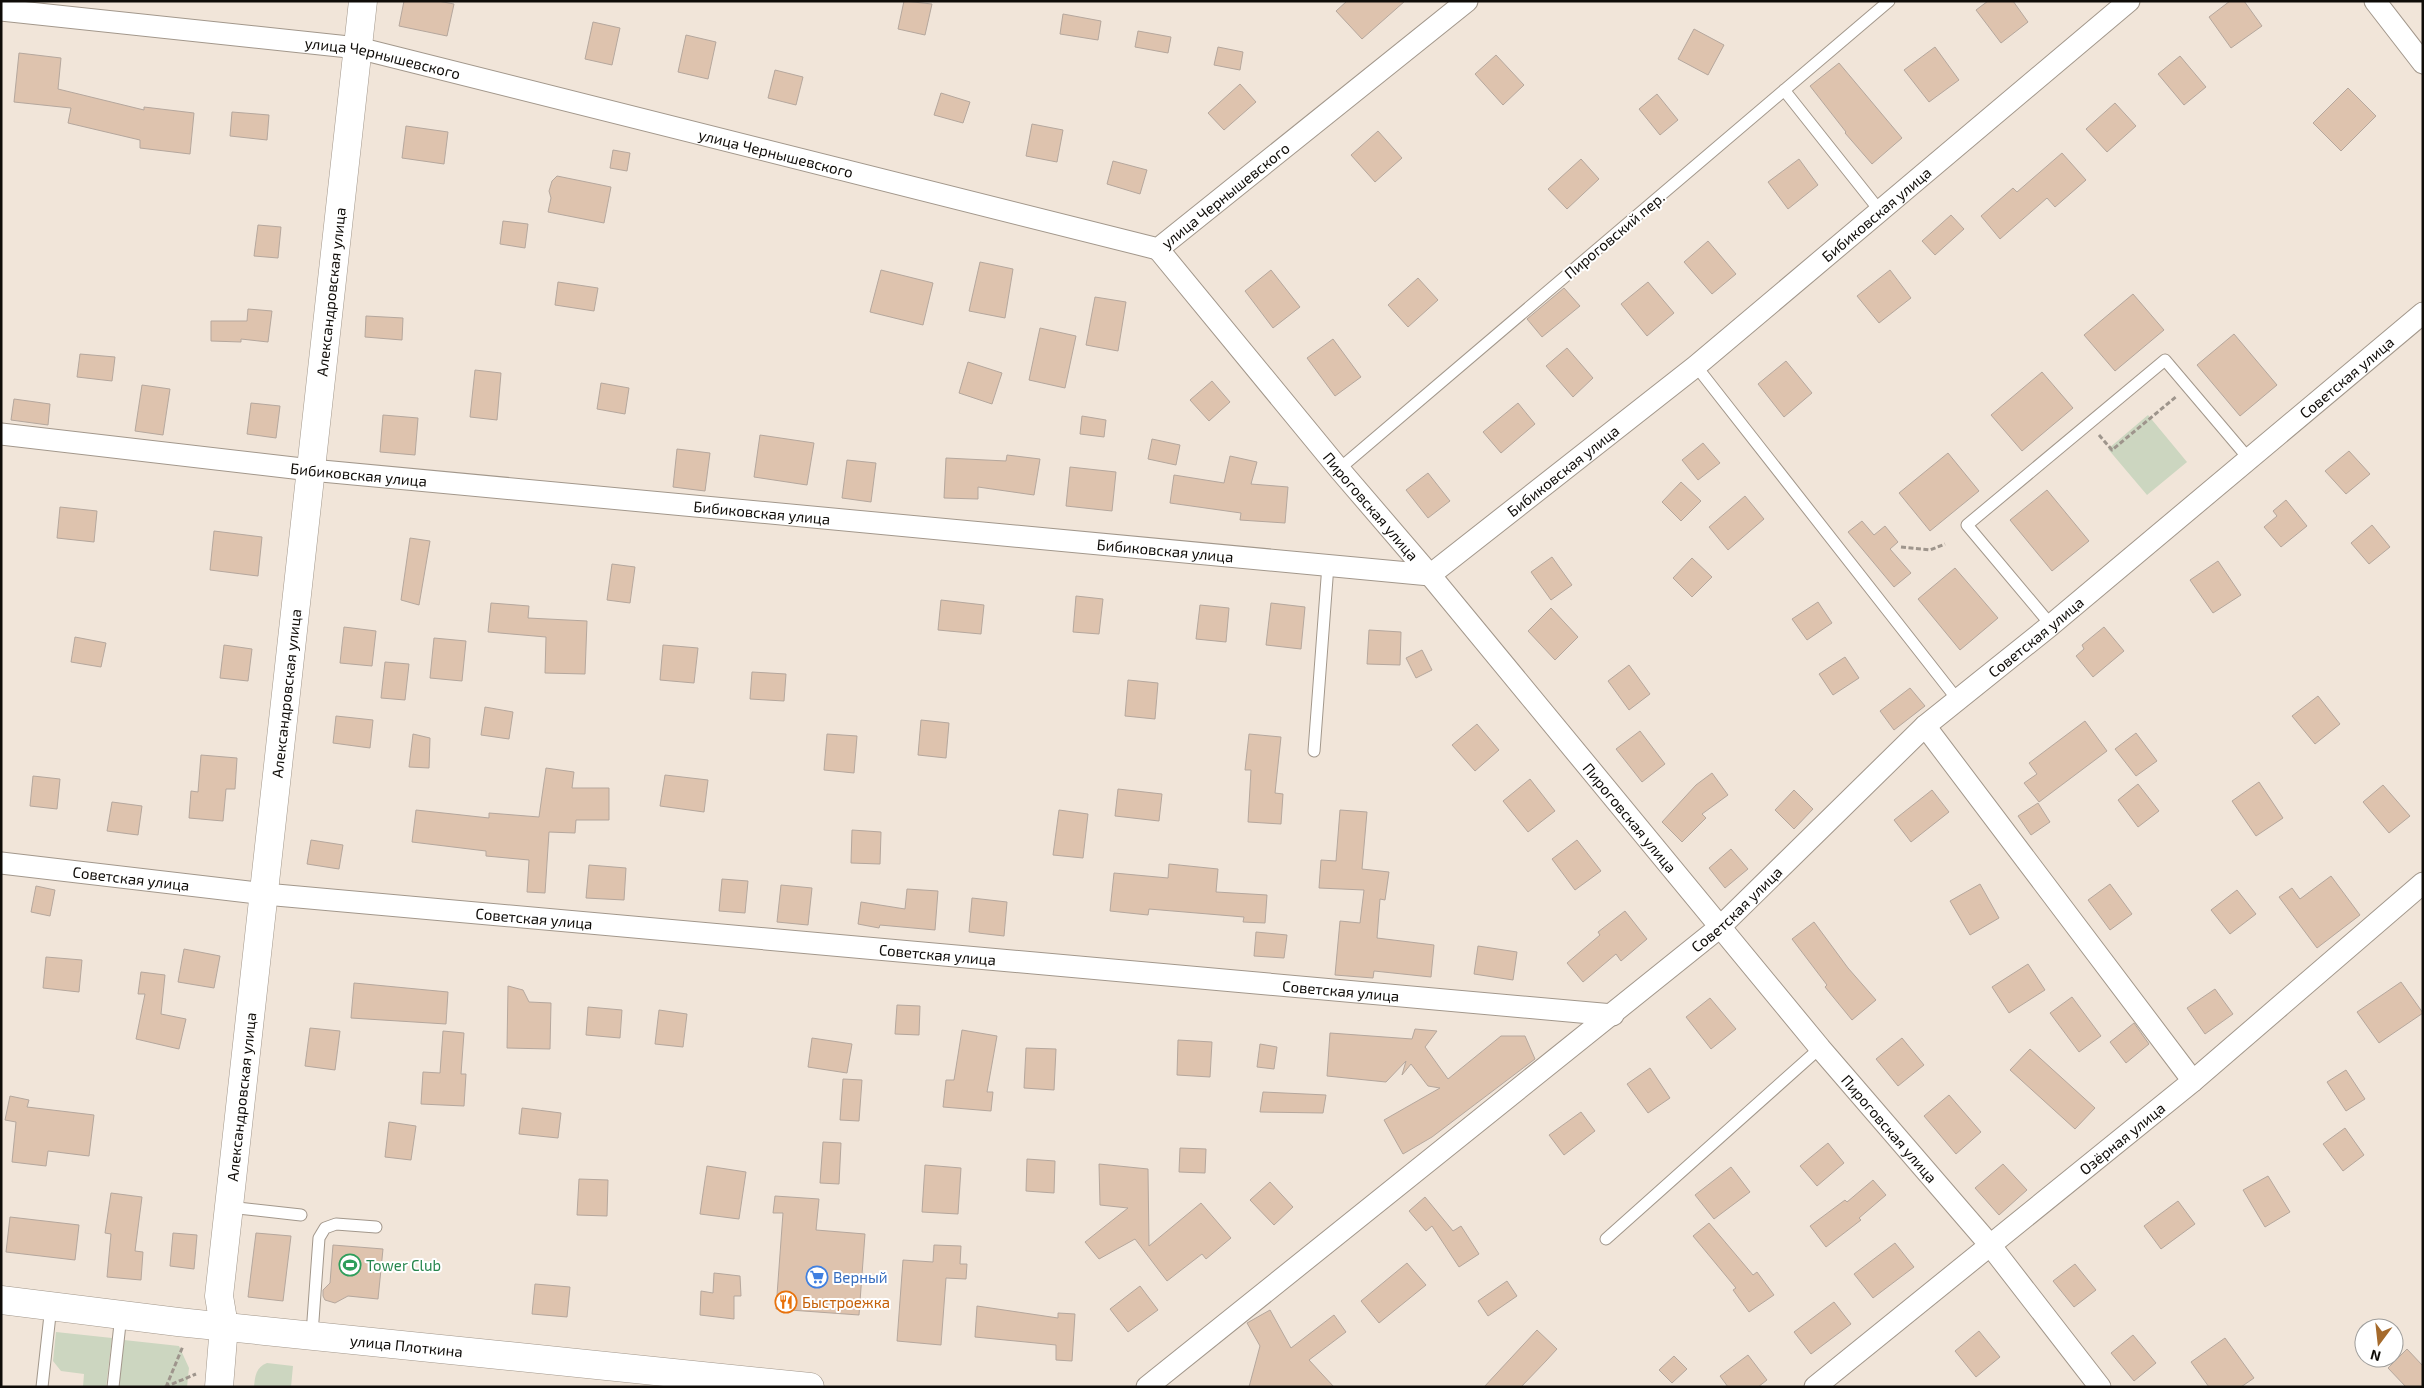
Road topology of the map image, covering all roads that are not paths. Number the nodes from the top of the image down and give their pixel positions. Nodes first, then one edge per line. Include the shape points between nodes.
1 (363, 1) edge
2 (1467, 1) edge
3 (1889, 1) edge
4 (2129, 1) edge
5 (2375, 1) edge
6 (1, 10) edge
7 (358, 48) junction
8 (2423, 63) edge
9 (1784, 90) junction
10 (1880, 211) junction
11 (1158, 249) junction
12 (2423, 313) edge
13 (1696, 366) junction
14 (1, 434) edge
15 (2249, 459) junction
16 (1339, 469) junction
17 (311, 470) junction
18 (1328, 565) junction
19 (1430, 575) junction
20 (2051, 625) junction
21 (1957, 699) junction
22 (1925, 726) junction
23 (1314, 751) dead end
24 (1, 863) edge
25 (2423, 883) edge
26 (265, 894) junction
27 (1720, 927) junction
28 (1613, 1015) junction
29 (1820, 1048) junction
30 (2193, 1081) junction
31 (229, 1207) junction
32 (301, 1215) dead end
33 (376, 1227) dead end
34 (1606, 1239) dead end
35 (1990, 1245) junction
36 (1, 1300) edge
37 (52, 1306) junction
38 (121, 1315) junction
39 (224, 1326) junction
40 (312, 1334) junction
41 (720, 1382) edge
42 (42, 1387) edge
43 (113, 1387) edge
44 (220, 1387) edge
45 (810, 1387) edge
46 (1147, 1387) edge
47 (1815, 1387) edge
48 (2100, 1387) edge

1 - 7 street, Александровская улица
2 - 11 street, улица Чернышевского
3 - 9 lane, Пироговский пер.
4 - 10 street, Бибиковская улица
5 - 8 street
6 - 7 street, улица Чернышевского
7 - 11 street, улица Чернышевского
7 - 17 street, Александровская улица
9 - 10 lane
9 - 16 lane, Пироговский пер.
10 - 13 street, Бибиковская улица
11 - 16 street, Пироговская улица
12 - 15 street, Советская улица
13 - 19 street, Бибиковская улица
13 - 21 lane
14 - 17 street, Бибиковская улица
15 - 20 street, Советская улица
15 - 20 lane via 2165,360 1967,525
16 - 19 street, Пироговская улица
17 - 18 street, Бибиковская улица
17 - 26 street, Александровская улица
18 - 19 street, Бибиковская улица
18 - 23 lane
19 - 27 street, Пироговская улица
20 - 21 street, Советская улица
21 - 22 street, Советская улица
22 - 27 street, Советская улица
22 - 30 street
24 - 26 street, Советская улица
25 - 30 street, Озёрная улица
26 - 28 street, Советская улица
26 - 31 street, Александровская улица
27 - 28 street, Советская улица
27 - 29 street, Пироговская улица
28 - 46 street
29 - 34 lane
29 - 35 street, Пироговская улица
30 - 35 street, Озёрная улица
31 - 32 lane
31 - 39 street, Александровская улица via 219,1296
33 - 40 lane via 336,1224 325,1228 319,1238
35 - 47 street, Озёрная улица
35 - 48 street, Пироговская улица
36 - 37 street, улица Плоткина
37 - 38 street, улица Плоткина
37 - 42 lane
38 - 39 street, улица Плоткина
38 - 43 lane
39 - 40 street, улица Плоткина
39 - 44 street, Александровская улица
40 - 41 street, улица Плоткина
41 - 45 street, улица Плоткина

